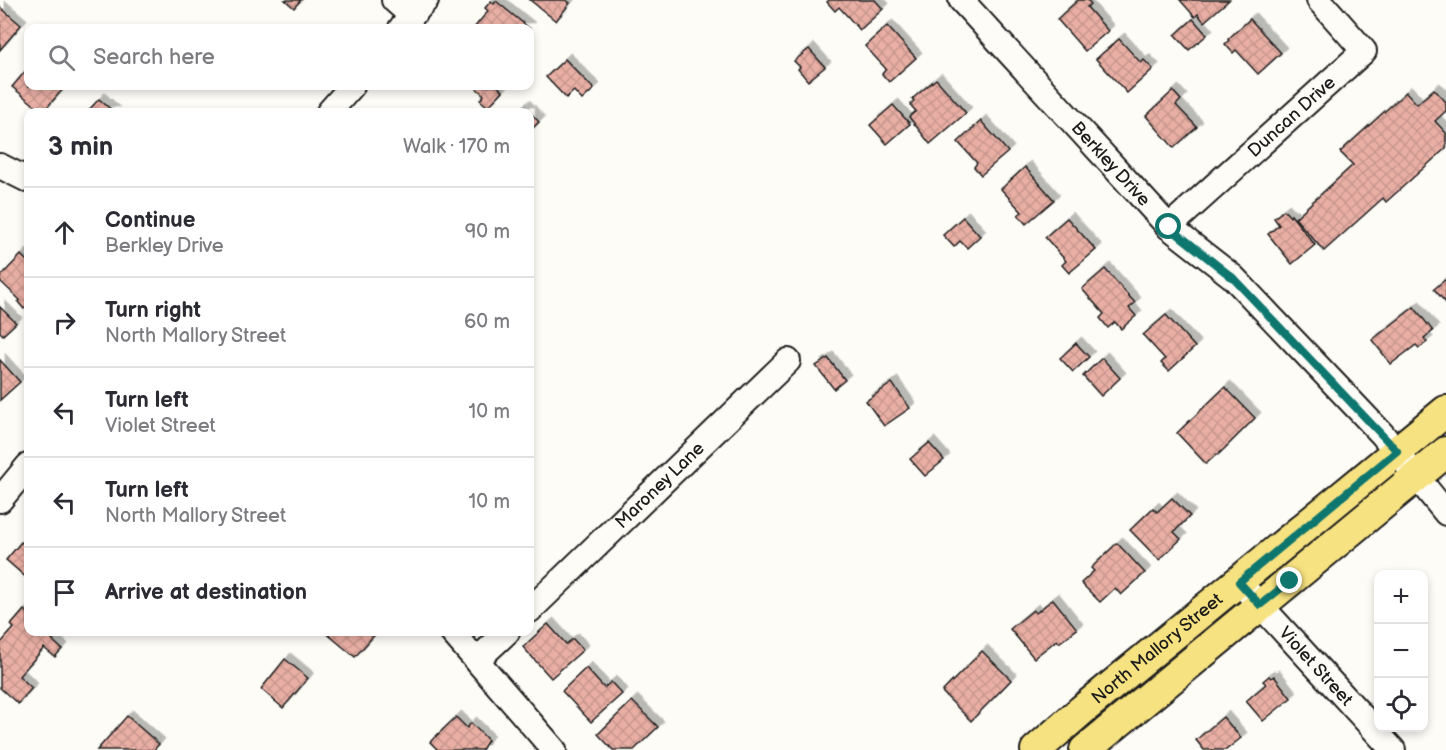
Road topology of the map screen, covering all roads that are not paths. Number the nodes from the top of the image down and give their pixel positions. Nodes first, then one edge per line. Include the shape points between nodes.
1 (394, 0) edge
2 (961, 0) edge
3 (1319, 0) edge
4 (413, 15) edge
5 (348, 90) edge
6 (333, 108) edge
7 (0, 166) edge
8 (24, 178) edge
9 (1169, 227) junction
10 (788, 361) dead end
11 (1446, 411) edge
12 (1397, 451) junction
13 (1446, 452) edge
14 (24, 471) edge
15 (1416, 477) junction
16 (0, 500) edge
17 (1446, 513) edge
18 (1239, 582) junction
19 (1260, 605) junction
20 (534, 606) edge
21 (456, 636) edge
22 (503, 636) edge
23 (477, 660) junction
24 (554, 750) edge
25 (1036, 750) edge
26 (1084, 750) edge
27 (1393, 750) edge

1 - 4 street
2 - 9 street, Berkley Drive
3 - 9 street, Duncan Drive via 1364,51
5 - 6 street
7 - 8 street
9 - 12 street, Berkley Drive via 1233,278
10 - 20 street, Maroney Lane
11 - 12 main road, North Mallory Street
12 - 15 street, Berkley Drive
12 - 18 main road, North Mallory Street
13 - 15 main road, North Mallory Street
14 - 16 street
15 - 17 street, Berkley Drive
15 - 19 main road, North Mallory Street
18 - 19 street, Violet Street
18 - 25 main road, North Mallory Street
19 - 26 main road, North Mallory Street
19 - 27 street, Violet Street
21 - 23 street
22 - 23 street
23 - 24 street

